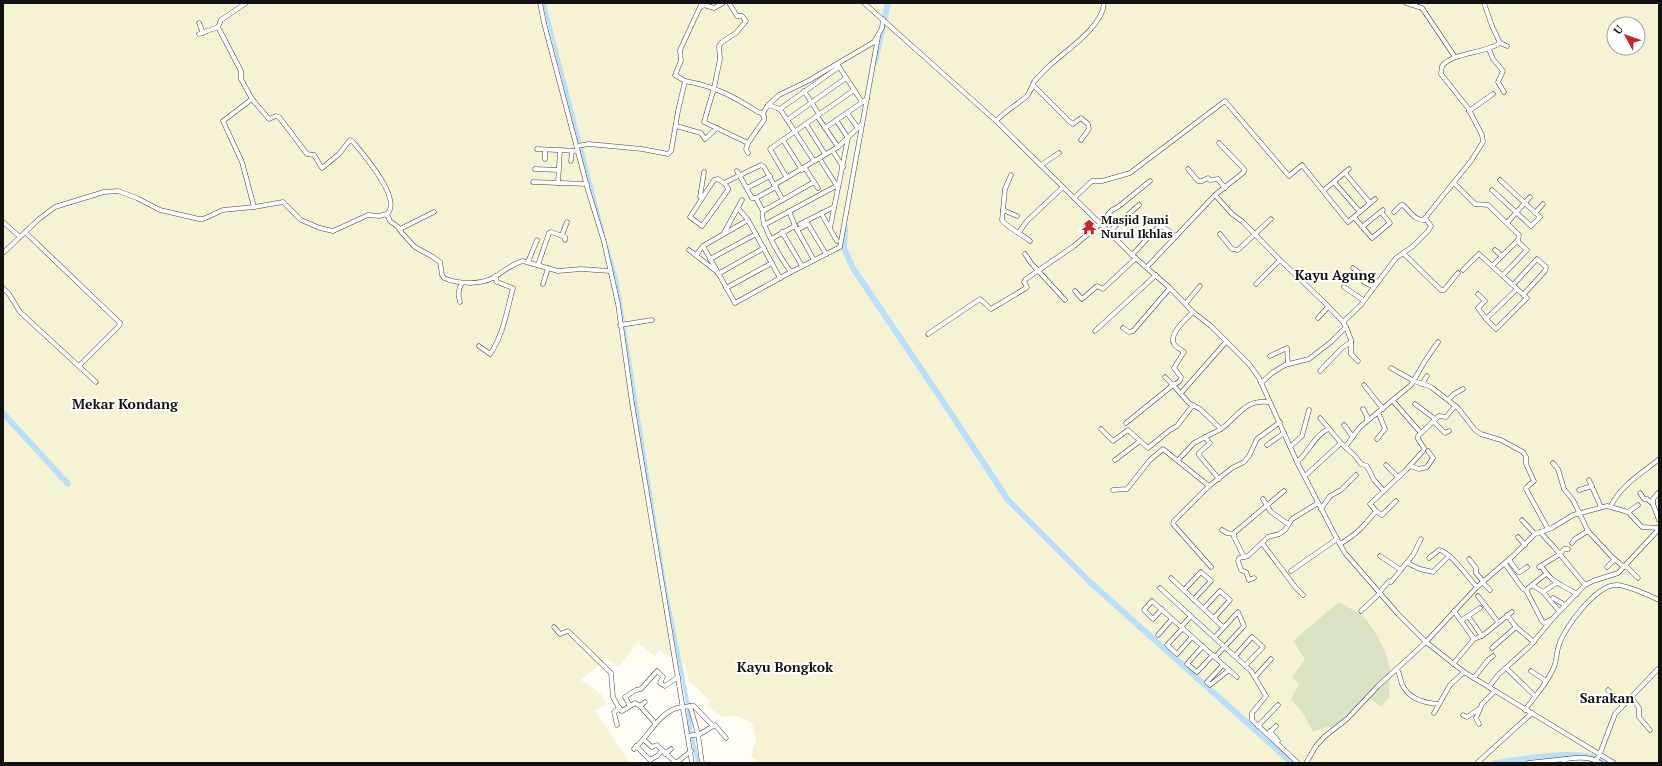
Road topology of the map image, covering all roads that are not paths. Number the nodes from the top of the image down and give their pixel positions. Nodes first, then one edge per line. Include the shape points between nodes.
1 (246, 3) edge
2 (540, 3) edge
3 (723, 3) edge
4 (729, 3) edge
5 (864, 3) edge
6 (1104, 3) edge
7 (1406, 3) edge
8 (1484, 3) edge
9 (700, 5) edge
10 (883, 19) junction
11 (199, 23) dead end
12 (218, 26) junction
13 (879, 36) junction
14 (1500, 43) junction
15 (1507, 46) dead end
16 (1489, 49) junction
17 (1455, 57) junction
18 (838, 65) junction
19 (846, 78) junction
20 (685, 81) junction
21 (1033, 85) junction
22 (714, 88) junction
23 (854, 90) junction
24 (804, 91) junction
25 (1504, 92) dead end
26 (1493, 94) dead end
27 (252, 98) junction
28 (867, 99) junction
29 (862, 102) junction
30 (812, 103) junction
31 (768, 106) junction
32 (780, 109) junction
33 (1469, 111) junction
34 (761, 113) junction
35 (847, 113) junction
36 (818, 115) junction
37 (787, 120) junction
38 (836, 120) junction
39 (996, 121) junction
40 (862, 123) junction
41 (806, 124) junction
42 (676, 126) junction
43 (717, 128) junction
44 (825, 128) junction
45 (858, 128) junction
46 (795, 132) junction
47 (848, 138) junction
48 (783, 140) junction
49 (1082, 140) dead end
50 (748, 143) junction
51 (1219, 143) dead end
52 (578, 148) junction
53 (838, 148) junction
54 (537, 149) dead end
55 (546, 150) junction
56 (560, 150) junction
57 (572, 151) junction
58 (834, 153) dead end
59 (1059, 153) dead end
60 (748, 154) dead end
61 (825, 154) junction
62 (545, 158) dead end
63 (571, 161) dead end
64 (814, 161) junction
65 (821, 162) dead end
66 (1041, 165) junction
67 (843, 167) junction
68 (535, 169) dead end
69 (803, 169) junction
70 (1188, 169) dead end
71 (1349, 169) dead end
72 (559, 170) junction
73 (737, 170) dead end
74 (704, 172) dead end
75 (1345, 172) junction
76 (1011, 175) dead end
77 (740, 176) junction
78 (770, 176) junction
79 (787, 178) junction
80 (1500, 180) dead end
81 (1150, 181) dead end
82 (533, 182) dead end
83 (814, 182) junction
84 (1334, 182) junction
85 (558, 183) junction
86 (724, 183) junction
87 (1454, 183) junction
88 (588, 184) junction
89 (775, 186) junction
90 (837, 186) junction
91 (1063, 187) junction
92 (747, 188) junction
93 (818, 188) dead end
94 (1225, 188) junction
95 (1492, 190) dead end
96 (1323, 191) junction
97 (1215, 195) junction
98 (1530, 197) dead end
99 (756, 198) junction
100 (1074, 198) junction
101 (1375, 199) dead end
102 (700, 200) junction
103 (742, 200) dead end
104 (783, 200) junction
105 (1370, 203) junction
106 (1525, 203) junction
107 (1543, 204) dead end
108 (1139, 205) dead end
109 (254, 207) junction
110 (834, 207) junction
111 (738, 208) junction
112 (1003, 210) junction
113 (763, 211) junction
114 (434, 212) dead end
115 (789, 212) junction
116 (1360, 212) junction
117 (1394, 212) dead end
118 (821, 213) junction
119 (1516, 213) junction
120 (1535, 213) junction
121 (387, 214) junction
122 (1017, 216) dead end
123 (1354, 217) junction
124 (1271, 218) dead end
125 (748, 220) junction
126 (1426, 220) junction
127 (3, 222) edge
128 (568, 222) dead end
129 (1507, 223) junction
130 (800, 224) dead end
131 (1100, 224) junction
132 (764, 225) junction
133 (1362, 227) junction
134 (796, 228) junction
135 (830, 228) junction
136 (400, 229) junction
137 (25, 232) junction
138 (782, 232) junction
139 (1019, 232) junction
140 (1110, 233) junction
141 (724, 234) junction
142 (756, 234) junction
143 (1220, 234) dead end
144 (1254, 234) junction
145 (562, 235) junction
146 (20, 236) junction
147 (1176, 236) junction
148 (771, 238) junction
149 (537, 240) dead end
150 (565, 240) dead end
151 (1517, 240) junction
152 (836, 241) dead end
153 (1030, 241) dead end
154 (703, 246) junction
155 (764, 248) junction
156 (689, 250) dead end
157 (1496, 250) dead end
158 (3, 253) edge
159 (1403, 253) junction
160 (826, 254) junction
161 (1025, 254) dead end
162 (696, 255) junction
163 (1134, 256) junction
164 (1502, 256) junction
165 (710, 259) junction
166 (814, 260) junction
167 (1280, 260) junction
168 (528, 262) junction
169 (772, 263) junction
170 (538, 265) junction
171 (802, 266) junction
172 (1492, 266) junction
173 (1147, 267) junction
174 (548, 268) junction
175 (1353, 268) dead end
176 (1463, 270) dead end
177 (610, 271) junction
178 (1039, 271) junction
179 (791, 272) junction
180 (718, 273) junction
181 (1458, 273) dead end
182 (1156, 275) junction
183 (1503, 275) junction
184 (495, 276) junction
185 (780, 278) junction
186 (462, 283) junction
187 (543, 284) dead end
188 (1256, 284) dead end
189 (1513, 285) junction
190 (1200, 286) dead end
191 (1344, 287) dead end
192 (1374, 287) junction
193 (3, 288) edge
194 (726, 288) junction
195 (1170, 288) junction
196 (1517, 289) junction
197 (1075, 291) dead end
198 (1478, 294) dead end
199 (1523, 295) junction
200 (1065, 300) dead end
201 (1363, 300) junction
202 (460, 302) dead end
203 (1186, 303) junction
204 (1328, 307) junction
205 (1193, 312) junction
206 (1318, 318) dead end
207 (652, 320) dead end
208 (1486, 320) junction
209 (1343, 322) junction
210 (622, 325) junction
211 (1346, 327) junction
212 (1123, 328) dead end
213 (1095, 331) dead end
214 (928, 334) dead end
215 (1226, 342) junction
216 (1350, 342) junction
217 (1438, 342) dead end
218 (479, 346) dead end
219 (1270, 356) dead end
220 (1358, 361) dead end
221 (1288, 364) junction
222 (79, 366) junction
223 (1391, 368) dead end
224 (1320, 371) dead end
225 (1427, 376) dead end
226 (1165, 377) dead end
227 (1414, 381) junction
228 (96, 382) dead end
229 (1261, 383) junction
230 (1422, 384) junction
231 (1173, 385) junction
232 (1364, 385) dead end
233 (1463, 389) dead end
234 (1180, 394) junction
235 (1448, 400) junction
236 (1392, 401) junction
237 (1269, 402) junction
238 (1415, 404) dead end
239 (1194, 405) junction
240 (1455, 406) junction
241 (1363, 409) dead end
242 (1382, 409) junction
243 (1309, 410) dead end
244 (1378, 412) junction
245 (1320, 418) dead end
246 (1434, 420) junction
247 (1367, 421) junction
248 (1280, 422) junction
249 (1126, 423) dead end
250 (1344, 425) dead end
251 (1101, 429) dead end
252 (1220, 429) junction
253 (1328, 429) junction
254 (1449, 431) dead end
255 (1284, 433) junction
256 (1421, 433) junction
257 (1205, 437) junction
258 (1353, 437) junction
259 (1377, 440) dead end
260 (1140, 441) junction
261 (1341, 443) junction
262 (1267, 444) dead end
263 (1346, 446) junction
264 (1290, 447) junction
265 (1148, 448) junction
266 (1428, 451) dead end
267 (1157, 454) junction
268 (1115, 460) dead end
269 (1178, 460) junction
270 (1658, 460) dead end
271 (1297, 462) junction
272 (1553, 463) dead end
273 (1386, 465) dead end
274 (1410, 466) junction
275 (1356, 475) dead end
276 (1305, 476) junction
277 (1398, 477) junction
278 (1218, 479) junction
279 (1589, 480) dead end
280 (1209, 486) junction
281 (1592, 486) junction
282 (1113, 490) dead end
283 (1579, 490) dead end
284 (1284, 491) dead end
285 (1384, 491) junction
286 (1640, 493) dead end
287 (1658, 493) dead end
288 (1263, 499) dead end
289 (1396, 501) dead end
290 (1318, 503) junction
291 (1653, 504) junction
292 (1638, 505) dead end
293 (1266, 506) junction
294 (1611, 506) junction
295 (1601, 507) junction
296 (1321, 509) junction
297 (1376, 511) junction
298 (1628, 512) junction
299 (1579, 513) junction
300 (1522, 520) dead end
301 (1659, 520) edge
302 (1288, 524) junction
303 (1548, 529) junction
304 (1659, 529) edge
305 (1222, 530) dead end
306 (1588, 531) junction
307 (1540, 532) junction
308 (1234, 534) junction
309 (1535, 534) junction
310 (1518, 537) dead end
311 (1336, 539) junction
312 (1421, 539) dead end
313 (1262, 543) junction
314 (1572, 543) dead end
315 (1340, 544) junction
316 (1525, 545) junction
317 (1568, 549) dead end
318 (1560, 554) junction
319 (1380, 556) dead end
320 (1448, 556) junction
321 (1244, 557) junction
322 (1428, 558) dead end
323 (1469, 559) dead end
324 (1615, 559) junction
325 (1507, 562) junction
326 (1407, 563) junction
327 (1624, 566) junction
328 (1211, 567) dead end
329 (1527, 567) dead end
330 (1607, 567) dead end
331 (1401, 570) junction
332 (1291, 571) dead end
333 (1546, 574) junction
334 (1171, 578) dead end
335 (1254, 578) dead end
336 (1638, 578) dead end
337 (1482, 582) junction
338 (1557, 583) junction
339 (1532, 585) junction
340 (1585, 585) junction
341 (1477, 587) junction
342 (1160, 588) dead end
343 (1184, 590) junction
344 (1490, 590) dead end
345 (1526, 590) junction
346 (1543, 592) junction
347 (1303, 594) dead end
348 (1379, 594) junction
349 (1577, 594) junction
350 (1478, 596) dead end
351 (1553, 598) dead end
352 (1194, 599) junction
353 (1659, 600) edge
354 (1565, 606) junction
355 (1204, 608) junction
356 (1480, 608) dead end
357 (1162, 610) junction
358 (1361, 611) dead end
359 (1454, 611) junction
360 (1512, 612) dead end
361 (1559, 612) junction
362 (1507, 615) junction
363 (1191, 616) junction
364 (1468, 616) junction
365 (1214, 618) junction
366 (1172, 619) junction
367 (1552, 619) junction
368 (1462, 620) junction
369 (1498, 622) junction
370 (554, 627) dead end
371 (1224, 627) junction
372 (1516, 627) junction
373 (1182, 628) junction
374 (1158, 635) dead end
375 (1482, 636) junction
376 (1192, 637) junction
377 (1214, 637) junction
378 (1474, 639) junction
379 (1426, 642) junction
380 (1534, 642) junction
381 (1203, 646) junction
382 (1224, 646) junction
383 (1492, 648) dead end
384 (1214, 656) junction
385 (1235, 656) junction
386 (1492, 656) dead end
387 (1271, 658) dead end
388 (1453, 664) junction
389 (1223, 665) junction
390 (1246, 666) junction
391 (1506, 668) junction
392 (1659, 668) edge
393 (1397, 669) junction
394 (1229, 670) junction
395 (1531, 671) dead end
396 (1464, 672) junction
397 (678, 677) junction
398 (1237, 677) dead end
399 (1254, 677) junction
400 (1474, 678) junction
401 (1546, 681) junction
402 (1489, 687) junction
403 (1608, 690) dead end
404 (1495, 691) junction
405 (1535, 696) junction
406 (1631, 697) junction
407 (646, 702) dead end
408 (1438, 704) junction
409 (1278, 705) dead end
410 (1623, 705) junction
411 (630, 706) junction
412 (640, 706) junction
413 (686, 707) junction
414 (620, 708) junction
415 (1480, 709) junction
416 (1525, 710) junction
417 (1434, 713) dead end
418 (1532, 713) junction
419 (1463, 715) dead end
420 (656, 724) junction
421 (1479, 724) dead end
422 (617, 725) dead end
423 (712, 725) junction
424 (1258, 726) junction
425 (1276, 726) dead end
426 (1650, 730) dead end
427 (1269, 733) junction
428 (697, 734) junction
429 (689, 736) junction
430 (726, 738) dead end
431 (644, 740) junction
432 (671, 749) dead end
433 (663, 752) junction
434 (691, 753) junction
435 (700, 753) junction
436 (1566, 759) junction
437 (1598, 759) edge
438 (676, 763) edge
439 (692, 763) edge
440 (702, 763) edge
441 (1298, 763) edge
442 (1306, 763) edge
443 (1477, 763) edge
444 (1528, 763) edge
445 (1563, 763) edge
446 (1614, 763) edge

1 - 12 street via 221,20
2 - 52 street
3 - 9 street via 714,8
4 - 22 street via 737,16 742,16 746,21 736,33 719,46 720,59
5 - 10 street
6 - 21 street via 1101,13 1082,38 1048,66
7 - 17 street via 1422,8
8 - 14 street
9 - 20 street via 680,50 681,61 675,75
10 - 13 street
10 - 39 street
11 - 12 street via 201,33
12 - 27 street
13 - 18 street via 874,42
13 - 28 street
14 - 15 street
14 - 16 street
16 - 17 street
16 - 25 street via 1503,71 1498,82
17 - 33 street via 1443,64 1441,74
18 - 19 street
18 - 24 street
18 - 31 street via 779,95
19 - 23 street
19 - 30 street
20 - 22 street
20 - 42 street
21 - 39 street via 1027,95
21 - 49 street via 1072,124 1081,118 1085,120 1089,129
22 - 34 street
22 - 43 street via 704,122
23 - 29 street
23 - 36 street
24 - 30 street
24 - 32 street
26 - 33 street
27 - 109 street via 223,121 242,162
27 - 121 street via 269,119 279,117 301,147 307,154 314,155 322,168 350,140 377,170 392,205
28 - 29 street
28 - 40 street
29 - 35 street
30 - 36 street
30 - 37 street
31 - 32 street
31 - 34 street via 766,111
32 - 37 street
33 - 87 street via 1484,141
34 - 50 street via 764,120
35 - 38 street
35 - 45 street
36 - 41 street
36 - 44 street
37 - 46 street
38 - 44 street
38 - 47 street
39 - 66 street
40 - 45 street
40 - 160 street via 841,245
41 - 46 street
41 - 61 street
42 - 43 street via 701,133 705,139
42 - 52 street via 671,151 668,154 589,144
43 - 50 street
44 - 53 street
45 - 47 street
46 - 48 street
46 - 64 street
47 - 53 street
47 - 67 street
48 - 69 street
48 - 79 street via 770,149
50 - 60 street
51 - 94 street via 1244,170
52 - 57 street
52 - 88 street
53 - 61 street
54 - 55 street
55 - 56 street
55 - 62 street
56 - 57 street
56 - 72 street
57 - 63 street
58 - 67 street
59 - 66 street
61 - 64 street
64 - 69 street
65 - 90 street
66 - 91 street
67 - 90 street
68 - 72 street
69 - 79 street
69 - 83 street
70 - 94 street via 1200,182 1208,178 1218,179
71 - 75 street
72 - 85 street
73 - 77 street
74 - 102 street
75 - 84 street
75 - 105 street
76 - 112 street via 1005,189
77 - 78 street via 762,165
77 - 86 street
77 - 92 street
78 - 89 street
78 - 92 street
79 - 89 street
80 - 106 street
81 - 131 street via 1112,210
82 - 85 street
83 - 93 street
83 - 104 street
84 - 96 street
84 - 116 street
85 - 88 street
86 - 102 street via 718,179 714,180
86 - 102 street via 728,190 702,226 690,217
87 - 126 street via 1428,214
87 - 129 street via 1475,204 1485,204
88 - 177 street
89 - 99 street
89 - 104 street
90 - 110 street
90 - 115 street
91 - 100 street
91 - 139 street
92 - 99 street via 752,198
94 - 97 street
95 - 119 street
96 - 100 street via 1302,165 1289,176 1226,101 1130,173 1102,181 1092,181
96 - 123 street via 1348,222
97 - 144 street
97 - 147 street
98 - 106 street
99 - 113 street
100 - 131 street
101 - 105 street
103 - 111 street
104 - 113 street
105 - 116 street
106 - 119 street
106 - 120 street
107 - 120 street
108 - 140 street
109 - 121 street via 283,202 301,220 333,231 364,216
109 - 137 street via 222,210 203,219 196,219 160,210 118,191 104,192 55,207
110 - 118 street
110 - 135 street
111 - 125 street
111 - 141 street
112 - 122 street
112 - 139 street via 1002,222
113 - 132 street
114 - 136 street
115 - 132 street
115 - 134 street
116 - 123 street
117 - 126 street via 1401,205 1416,219
118 - 130 street
118 - 135 street
119 - 120 street via 1531,226 1540,217
119 - 129 street
121 - 136 street via 390,221
123 - 133 street
124 - 144 street
125 - 141 street
125 - 142 street
126 - 159 street via 1431,227
127 - 146 street
128 - 145 street
129 - 151 street via 1518,233
131 - 140 street
131 - 178 street
132 - 148 street
133 - 133 street via 1372,238 1390,223 1382,211
134 - 138 street
134 - 160 street via 808,224
134 - 166 street
135 - 152 street
136 - 186 street via 415,247 440,262 444,278
137 - 146 street
137 - 222 street via 120,323
138 - 148 street
138 - 171 street
139 - 153 street
140 - 163 street
141 - 154 street
142 - 155 street
142 - 165 street
143 - 144 street via 1235,250 1240,249
144 - 167 street
145 - 150 street
145 - 170 street via 549,233
146 - 158 street
147 - 163 street via 1160,225
147 - 173 street
148 - 179 street
149 - 168 street
151 - 164 street
151 - 183 street via 1527,250
154 - 162 street
154 - 165 street
155 - 169 street
155 - 180 street
156 - 162 street
157 - 164 street
159 - 181 street via 1441,290 1444,290
159 - 192 street via 1396,258
160 - 166 street
161 - 178 street
162 - 180 street
163 - 173 street
163 - 197 street via 1102,290 1097,286 1082,299
164 - 172 street
165 - 180 street
166 - 171 street
167 - 188 street
167 - 204 street
168 - 170 street
168 - 184 street via 519,262
169 - 185 street
169 - 194 street
170 - 174 street
171 - 179 street
172 - 176 street via 1479,254
172 - 183 street
173 - 182 street
174 - 177 street via 562,272 581,269
174 - 187 street
175 - 192 street via 1366,278 1364,282
177 - 210 street
178 - 200 street
178 - 214 street via 1024,281 1026,288 998,304 990,308 980,299
179 - 185 street
180 - 194 street
182 - 195 street
182 - 213 street
183 - 189 street
184 - 186 street via 486,280
184 - 218 street via 497,282 513,288 494,349 490,354
185 - 194 street via 734,303
186 - 202 street
189 - 196 street
189 - 199 street via 1537,259 1546,267
190 - 203 street
191 - 201 street
192 - 201 street
193 - 222 street via 20,312
195 - 203 street
195 - 212 street via 1133,331
196 - 199 street
196 - 208 street
198 - 208 street via 1485,301 1478,308
199 - 208 street via 1527,298 1496,329
201 - 209 street
203 - 205 street
204 - 206 street
204 - 209 street
205 - 215 street
205 - 231 street via 1179,326 1174,336 1174,344 1184,353 1174,368 1181,377 1180,382
207 - 210 street
209 - 211 street
210 - 397 street
211 - 216 street
211 - 221 street via 1309,359
215 - 229 street via 1249,364
215 - 234 street
216 - 220 street via 1351,354
216 - 224 street
217 - 227 street
219 - 221 street via 1286,348
221 - 229 street
222 - 228 street
223 - 227 street
225 - 230 street
226 - 231 street
227 - 230 street
227 - 236 street
229 - 237 street
230 - 235 street via 1431,387
231 - 234 street
231 - 249 street
232 - 242 street
233 - 235 street
234 - 239 street
235 - 240 street
236 - 242 street
236 - 256 street
237 - 248 street
237 - 252 street via 1251,403
238 - 246 street
239 - 252 street
239 - 265 street via 1177,426
240 - 246 street via 1446,418 1439,415
240 - 303 street via 1475,430 1523,452 1534,480 1526,489
241 - 247 street
242 - 244 street
243 - 264 street via 1302,436
244 - 247 street
244 - 259 street via 1385,430
245 - 253 street
246 - 254 street via 1445,433
246 - 256 street
247 - 258 street
248 - 255 street
248 - 278 street via 1257,439 1244,462
250 - 258 street
251 - 260 street via 1113,441 1127,430
252 - 257 street
253 - 261 street
253 - 271 street via 1316,438
255 - 262 street
255 - 264 street
256 - 274 street via 1418,438 1424,449
257 - 269 street via 1191,446
257 - 278 street via 1210,443 1199,455
258 - 263 street
260 - 265 street
260 - 268 street
261 - 263 street
261 - 276 street
263 - 285 street via 1361,464 1367,466 1374,480
264 - 271 street
265 - 267 street
266 - 274 street via 1433,458 1427,467 1419,469
267 - 269 street via 1165,449
267 - 282 street via 1127,489
269 - 280 street
270 - 294 street via 1625,487 1614,498
271 - 276 street
272 - 299 street via 1558,469 1564,489
273 - 277 street
274 - 277 street
275 - 296 street via 1341,490 1330,496
276 - 290 street
277 - 285 street
278 - 280 street
279 - 281 street
280 - 328 street via 1173,522
281 - 283 street
281 - 295 street
284 - 293 street
285 - 297 street via 1370,504
286 - 291 street
287 - 291 street via 1653,499
288 - 293 street
289 - 297 street via 1382,515
290 - 296 street
290 - 302 street via 1292,518
291 - 301 street
292 - 298 street
293 - 302 street
293 - 308 street
294 - 295 street
294 - 298 street
295 - 299 street
296 - 311 street
297 - 315 street via 1365,526
298 - 304 street via 1640,525
299 - 303 street
299 - 306 street
300 - 309 street
302 - 313 street via 1282,532 1269,536
303 - 307 street
304 - 327 street
305 - 308 street
306 - 314 street
306 - 324 street
307 - 309 street
307 - 318 street
308 - 321 street
309 - 316 street
310 - 316 street
311 - 315 street
311 - 332 street
312 - 326 street
313 - 321 street
313 - 347 street
315 - 348 street
316 - 325 street
317 - 318 street via 1564,549
318 - 333 street via 1540,567
318 - 340 street
319 - 331 street
320 - 322 street via 1440,549
320 - 326 street via 1433,572
320 - 341 street
321 - 335 street via 1238,559 1240,569 1246,572 1249,580
323 - 337 street
324 - 327 street
324 - 330 street
325 - 329 street via 1518,572
325 - 337 street
325 - 345 street via 1522,588
326 - 331 street
327 - 336 street
327 - 340 street via 1618,573
331 - 348 street via 1391,582 1388,581
333 - 338 street
333 - 339 street
334 - 343 street
337 - 341 street
337 - 344 street
338 - 346 street
338 - 349 street
339 - 345 street
339 - 346 street
340 - 349 street
341 - 359 street
342 - 363 street
343 - 352 street
343 - 352 street via 1201,572 1211,581
345 - 367 street via 1542,621 1544,623
346 - 361 street
348 - 358 street
348 - 379 street
349 - 354 street
350 - 369 street
351 - 354 street
352 - 355 street
353 - 401 street via 1617,585 1597,593 1584,606 1562,637 1554,667
354 - 361 street
355 - 365 street
355 - 365 street via 1220,591 1230,600
356 - 364 street
357 - 357 street via 1152,601 1144,610 1153,619
357 - 366 street
359 - 368 street
359 - 379 street
360 - 362 street
361 - 367 street
362 - 369 street
362 - 372 street
363 - 373 street
363 - 377 street
364 - 368 street
364 - 375 street
365 - 371 street
366 - 373 street
366 - 374 street
367 - 380 street
368 - 378 street
369 - 375 street
370 - 414 street via 560,634 568,631 611,673 613,697
371 - 377 street
371 - 382 street via 1238,612 1244,626
372 - 380 street
372 - 383 street
373 - 376 street
373 - 376 street via 1167,645 1177,654
375 - 378 street
376 - 381 street
377 - 382 street
378 - 388 street
379 - 388 street
379 - 393 street
380 - 391 street
381 - 384 street
381 - 384 street via 1187,664 1197,672
382 - 384 street
382 - 385 street
384 - 389 street
385 - 390 street
385 - 390 street via 1252,637 1263,647
386 - 400 street
387 - 399 street
388 - 396 street
389 - 394 street
389 - 394 street via 1207,682 1210,685
390 - 399 street
391 - 402 street
391 - 405 street
392 - 406 street
393 - 408 street via 1402,685 1416,698 1421,702
393 - 442 street via 1347,719 1319,742
394 - 398 street
395 - 401 street
396 - 400 street
396 - 408 street via 1450,685
397 - 411 street via 665,686 660,682 663,677 657,672 641,688 625,697
397 - 413 street
399 - 424 street via 1266,696 1252,713 1252,720
400 - 402 street
401 - 405 street
402 - 404 street
403 - 410 street
404 - 415 street
404 - 416 street
405 - 416 street
406 - 410 street
406 - 426 street via 1639,708 1638,717
407 - 412 street
408 - 417 street
409 - 424 street
410 - 437 street via 1614,716
411 - 412 street via 636,702
411 - 414 street via 622,711
412 - 420 street
413 - 420 street via 675,709 660,718
413 - 423 street via 694,706
413 - 428 street
413 - 429 street
414 - 422 street via 614,712
415 - 419 street via 1467,717
415 - 421 street via 1476,718
416 - 418 street
418 - 437 street
418 - 443 street
420 - 431 street
423 - 428 street
423 - 430 street via 718,726
424 - 427 street
425 - 427 street
427 - 441 street
428 - 429 street
428 - 435 street
429 - 434 street
431 - 433 street via 652,747 656,745
431 - 433 street via 635,748 650,760
432 - 433 street
433 - 438 street
434 - 435 street
434 - 438 street
434 - 439 street
435 - 440 street
436 - 437 street
436 - 444 street
436 - 445 street
437 - 446 street

